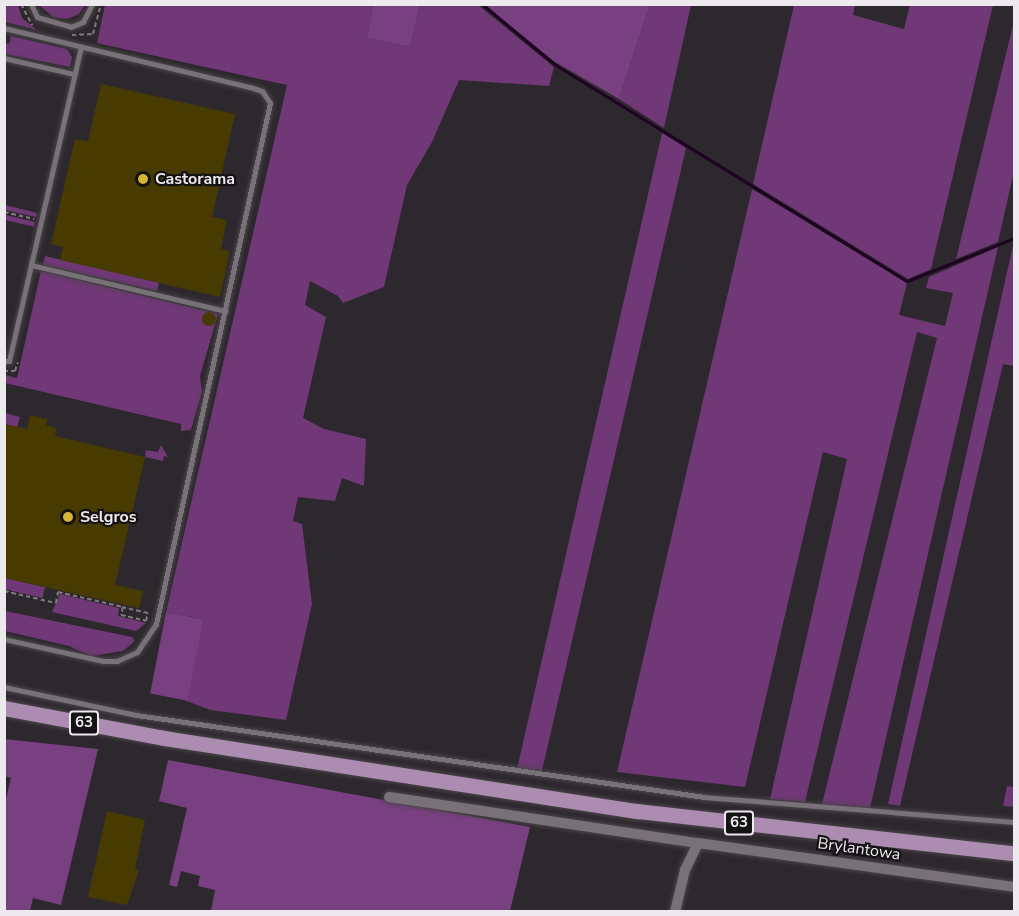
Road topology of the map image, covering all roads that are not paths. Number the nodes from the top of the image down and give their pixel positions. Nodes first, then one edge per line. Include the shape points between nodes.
1 (31, 4) edge
2 (92, 4) edge
3 (4, 28) edge
4 (81, 47) junction
5 (4, 58) edge
6 (75, 74) junction
7 (31, 265) junction
8 (226, 310) junction
9 (4, 361) edge
10 (4, 639) edge
11 (4, 687) edge
12 (4, 708) edge
13 (389, 796) dead end
14 (1014, 822) edge
15 (698, 843) junction
16 (1014, 853) edge
17 (1014, 887) edge
18 (675, 912) edge

1 - 2 lane via 37,17 71,27 84,22
3 - 4 lane
4 - 6 lane
4 - 8 lane via 240,84 262,91 269,98 270,109
5 - 6 lane
6 - 7 lane
7 - 8 lane
7 - 9 lane via 9,362
8 - 10 lane via 160,615 152,631 137,652 110,661
11 - 14 lane via 136,715 693,796
12 - 16 main road, 63 via 164,738 637,811
13 - 15 street, Brylantowa
15 - 17 street, Brylantowa
15 - 18 street via 687,861

